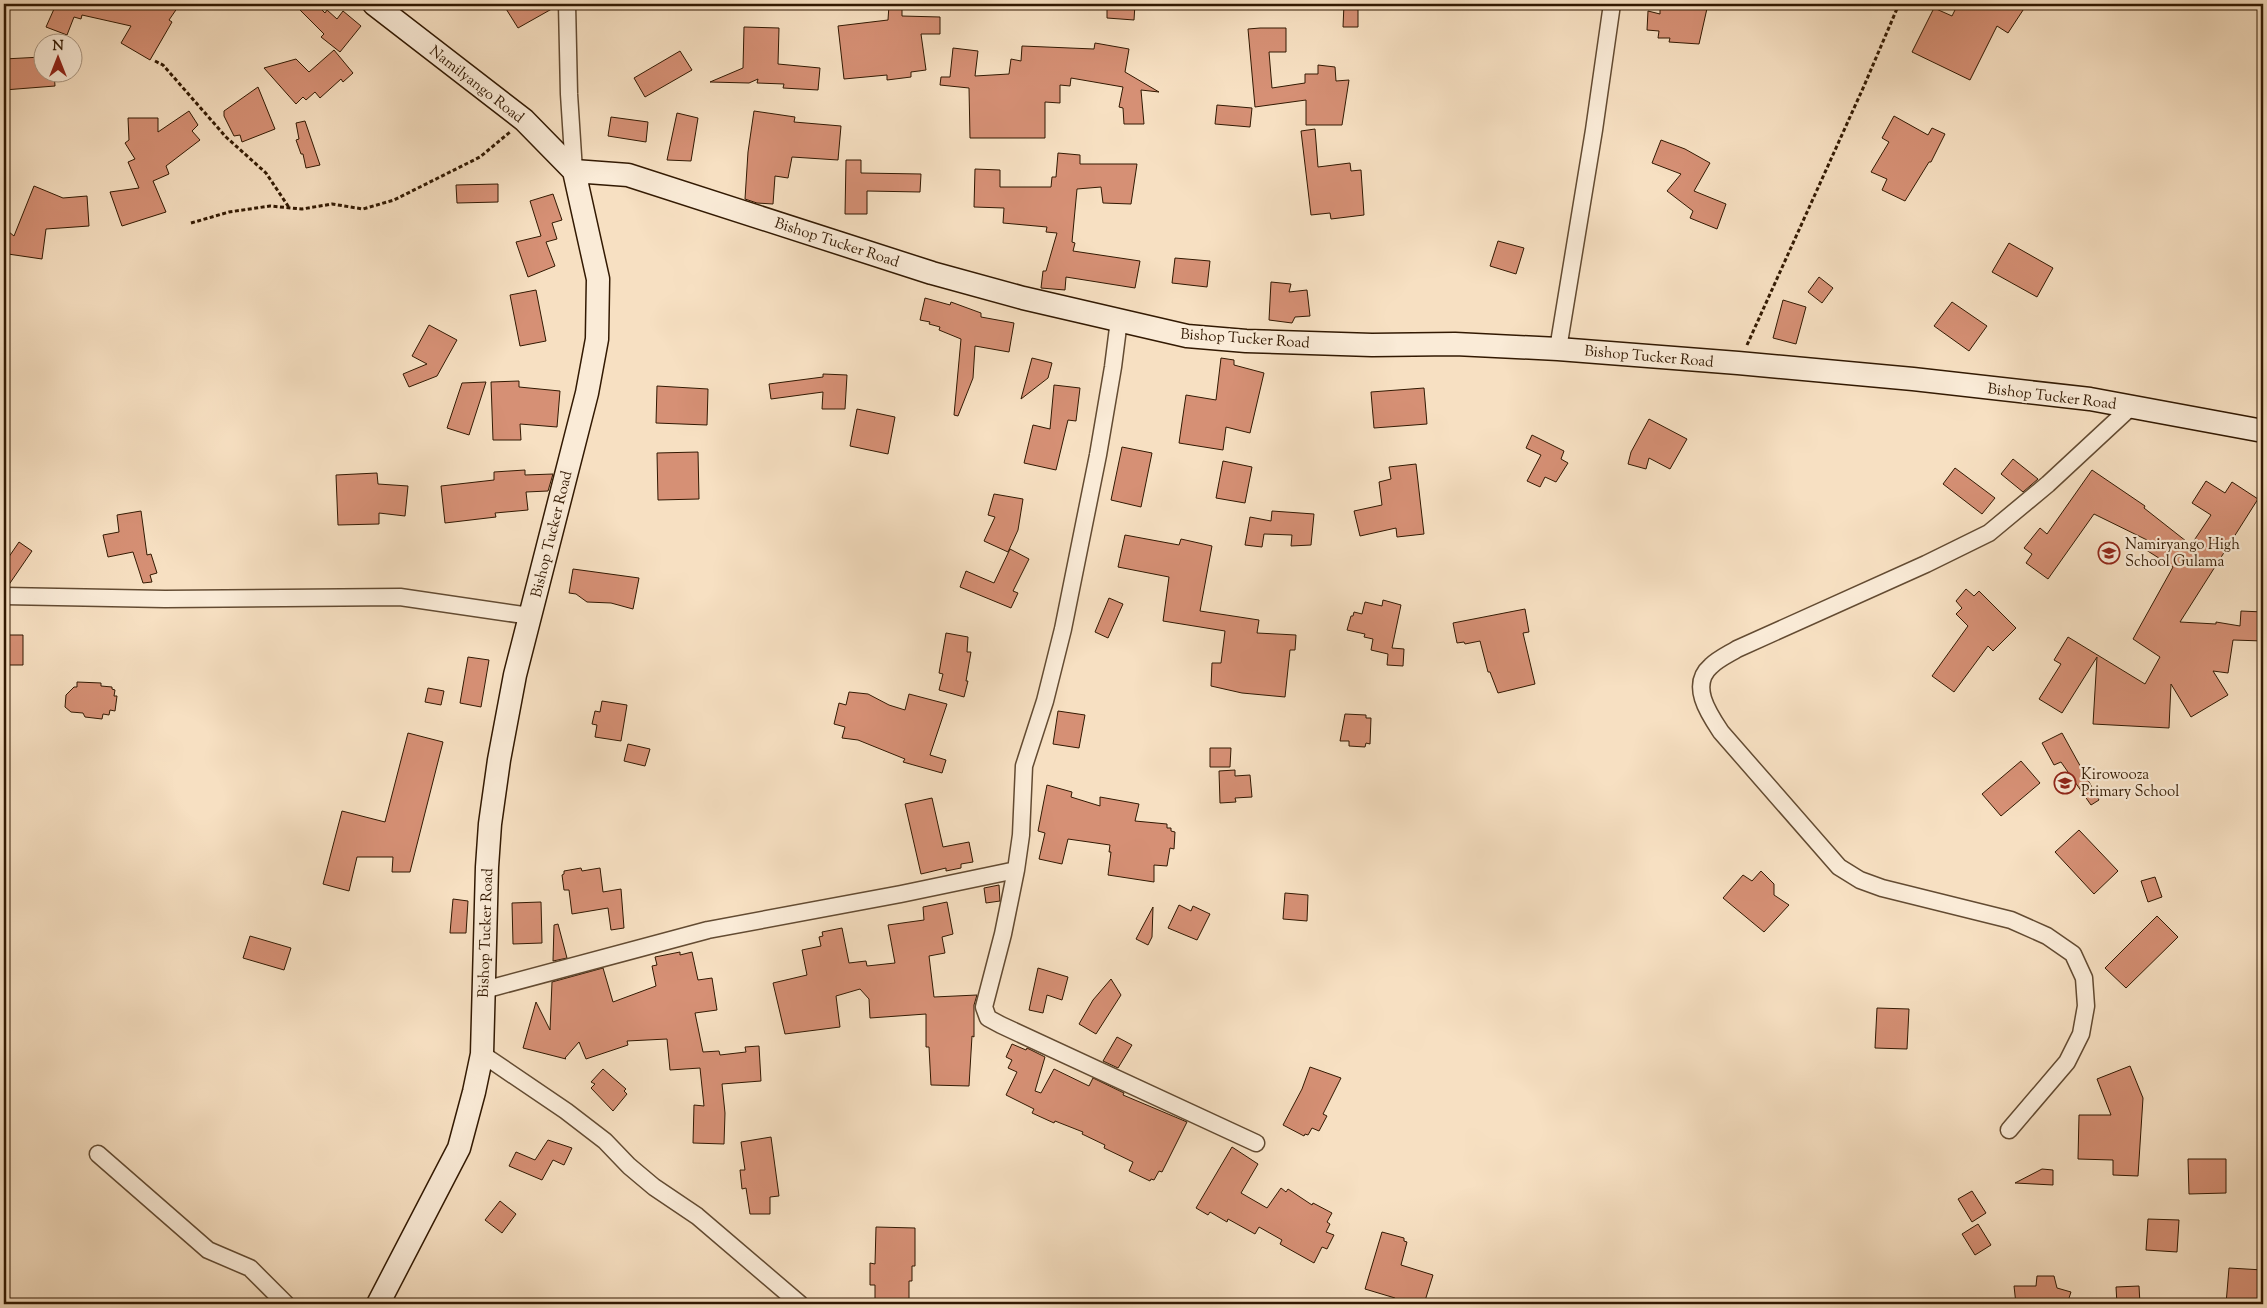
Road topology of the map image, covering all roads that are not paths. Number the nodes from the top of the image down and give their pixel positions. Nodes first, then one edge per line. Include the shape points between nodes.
1 (374, 4) edge
2 (567, 4) edge
3 (1612, 4) edge
4 (574, 171) junction
5 (1119, 320) junction
6 (1558, 349) junction
7 (2132, 406) junction
8 (2263, 431) edge
9 (4, 596) edge
10 (530, 616) junction
11 (1016, 870) junction
12 (484, 990) junction
13 (482, 1054) junction
14 (2009, 1130) dead end
15 (1256, 1143) dead end
16 (98, 1154) dead end
17 (286, 1304) edge
18 (378, 1304) edge
19 (800, 1304) edge

1 - 4 main road, Namilyango Road via 524,120
2 - 4 street
3 - 6 street
4 - 5 main road, Bishop Tucker Road via 628,175 932,273
4 - 10 main road, Bishop Tucker Road via 598,279 597,338 587,393
5 - 6 main road, Bishop Tucker Road via 1187,336 1246,341
5 - 11 street via 1098,456 1062,629 1045,701 1024,766
6 - 7 main road, Bishop Tucker Road via 1913,379
7 - 8 main road, Bishop Tucker Road
7 - 14 street via 1990,534 1737,649 1710,666 1703,678 1701,692 1707,712 1721,732 1839,867 1882,888 2012,920 2047,936 2073,954 2084,978 2086,1006 2081,1034 2067,1062
9 - 10 street via 165,599 400,597
10 - 12 main road, Bishop Tucker Road via 513,684 490,824
11 - 12 street via 708,930
11 - 15 street via 985,1001 988,1018
12 - 13 main road, Bishop Tucker Road
13 - 18 main road, Bishop Tucker Road via 459,1148
13 - 19 street via 597,1135 654,1187 696,1216
16 - 17 street via 208,1250 250,1268

